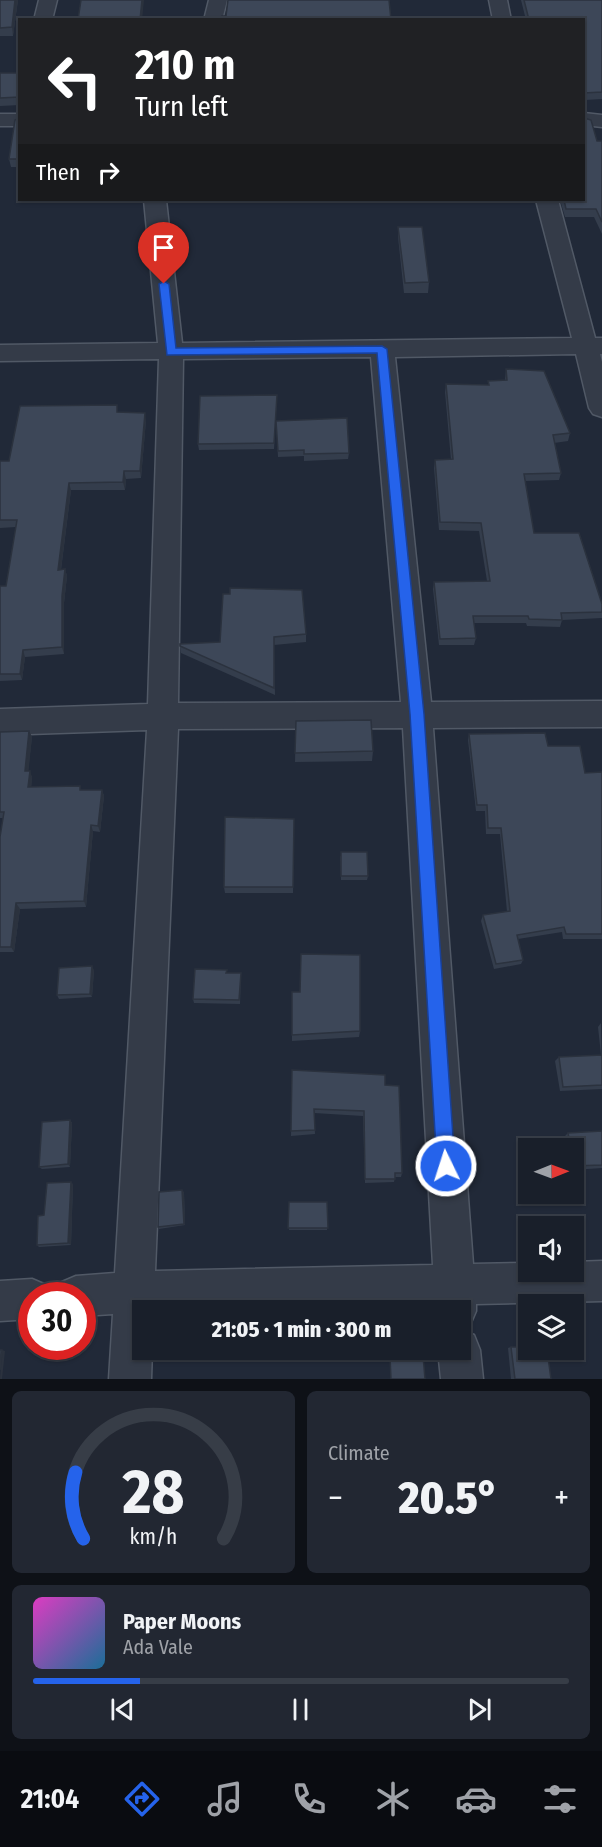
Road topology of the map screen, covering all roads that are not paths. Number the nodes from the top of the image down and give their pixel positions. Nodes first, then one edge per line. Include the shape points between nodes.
1 (48, 0) edge
2 (218, 0) edge
3 (498, 0) edge
4 (44, 18) edge
5 (214, 18) edge
6 (502, 18) edge
7 (585, 119) edge
8 (602, 120) edge
9 (155, 201) edge
10 (547, 201) edge
11 (595, 346) edge
12 (382, 349) junction
13 (171, 352) junction
14 (0, 353) edge
15 (602, 408) edge
16 (417, 714) junction
17 (602, 714) edge
18 (163, 716) junction
19 (0, 722) edge
20 (602, 1281) edge
21 (134, 1292) junction
22 (96, 1295) edge
23 (455, 1298) edge
24 (18, 1300) edge
25 (0, 1301) edge
26 (460, 1360) edge
27 (130, 1379) edge
28 (462, 1379) edge

1 - 4 street
2 - 5 street
3 - 6 street
7 - 8 street
9 - 13 street
10 - 11 street
11 - 12 street
11 - 15 street
12 - 13 street
12 - 16 street
13 - 14 street
13 - 18 street
16 - 17 street
16 - 18 street
16 - 23 street
18 - 19 street
18 - 21 street
20 - 23 street
21 - 22 street
21 - 23 street
21 - 27 street
24 - 25 street
26 - 28 street

